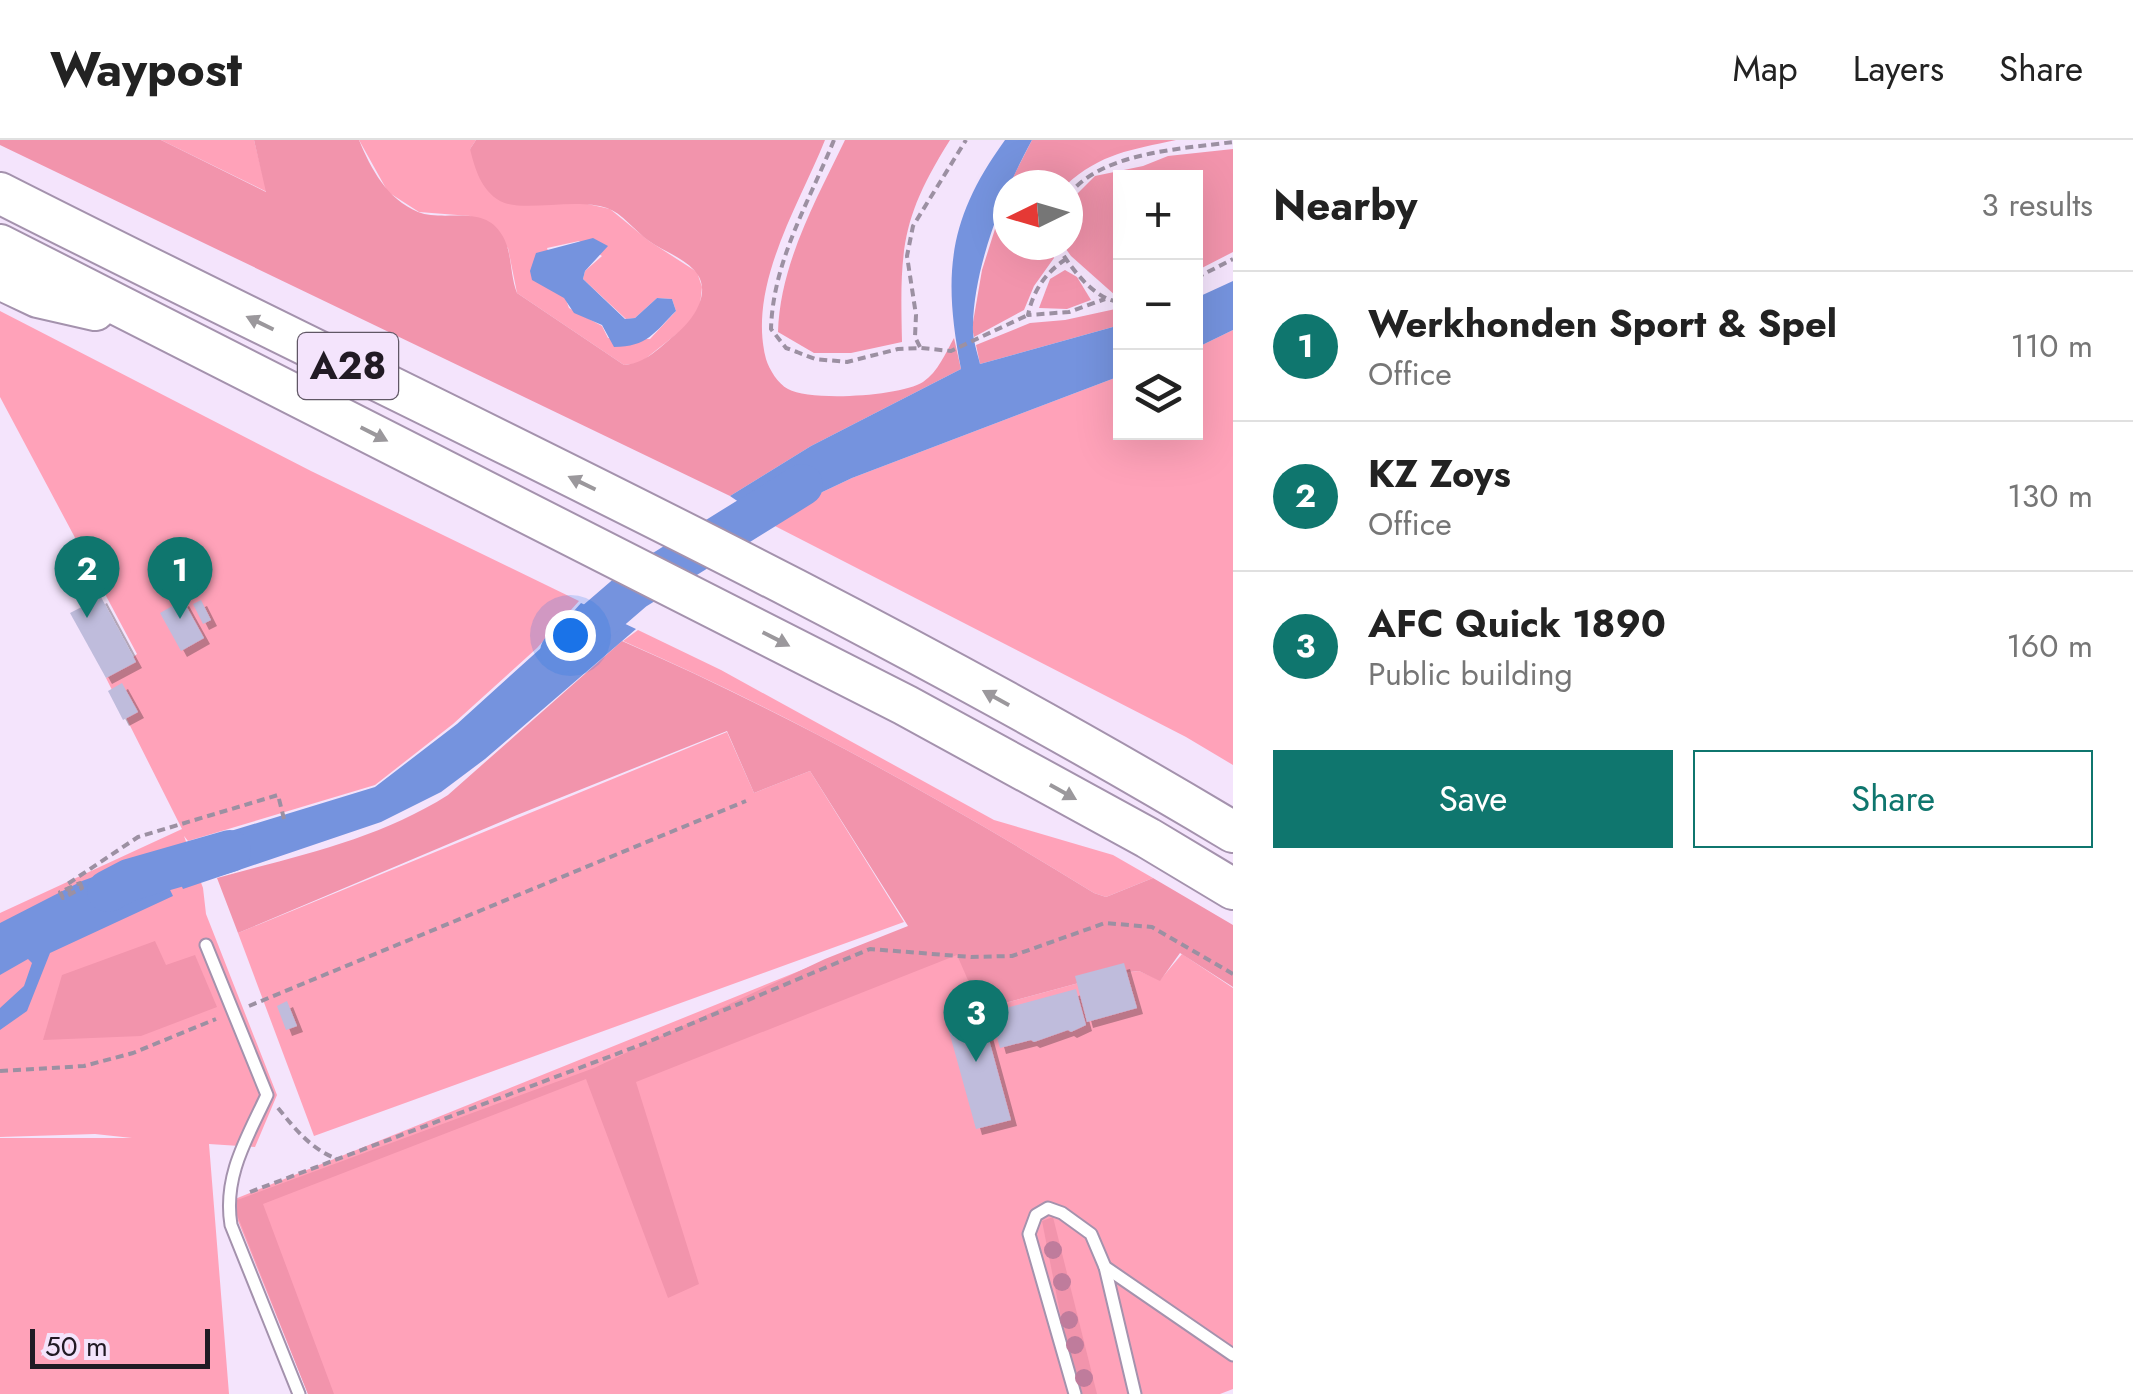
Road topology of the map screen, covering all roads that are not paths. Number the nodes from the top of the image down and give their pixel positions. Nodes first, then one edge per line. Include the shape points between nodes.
1 (9, 195) edge
2 (0, 245) edge
3 (0, 279) edge
4 (162, 327) junction
5 (1233, 832) edge
6 (1233, 890) edge
7 (206, 945) dead end
8 (1105, 1267) junction
9 (1233, 1355) edge
10 (299, 1394) edge
11 (1075, 1394) edge
12 (1135, 1394) edge

5 -> 1 highway, A28 via 670,526
2 - 4 highway, A28
3 - 4 highway, A28 via 38,296
4 -> 6 highway, A28 via 906,705
7 - 10 lane via 267,1094 232,1172 231,1225
8 - 9 lane
8 - 11 lane via 1091,1234 1048,1208 1036,1216 1029,1234
8 - 12 lane

